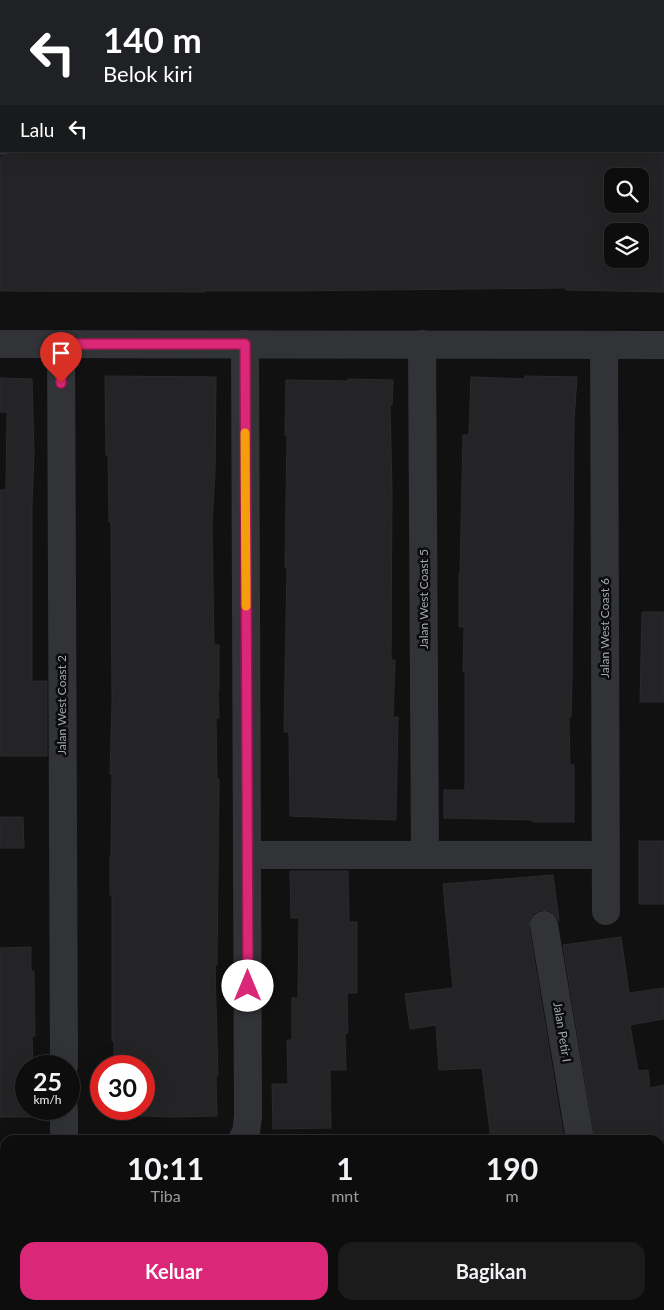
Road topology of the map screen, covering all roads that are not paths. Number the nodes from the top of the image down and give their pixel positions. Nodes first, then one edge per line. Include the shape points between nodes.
1 (0, 344) edge
2 (61, 344) junction
3 (245, 344) junction
4 (422, 344) junction
5 (604, 345) junction
6 (664, 345) edge
7 (425, 854) junction
8 (247, 855) junction
9 (606, 855) junction
10 (606, 911) dead end
11 (544, 925) dead end
12 (64, 1055) edge
13 (64, 1120) edge
14 (245, 1128) edge
15 (64, 1135) edge
16 (579, 1135) edge

1 - 2 street
2 - 3 street
2 - 12 street, Jalan West Coast 2
3 - 4 street
3 - 8 street
4 - 5 street
4 - 7 street, Jalan West Coast 5
5 - 6 street
5 - 9 street, Jalan West Coast 6
7 - 8 street
7 - 9 street
8 - 14 street
9 - 10 street, Jalan West Coast 6
11 - 16 street, Jalan Petir I
13 - 15 street

